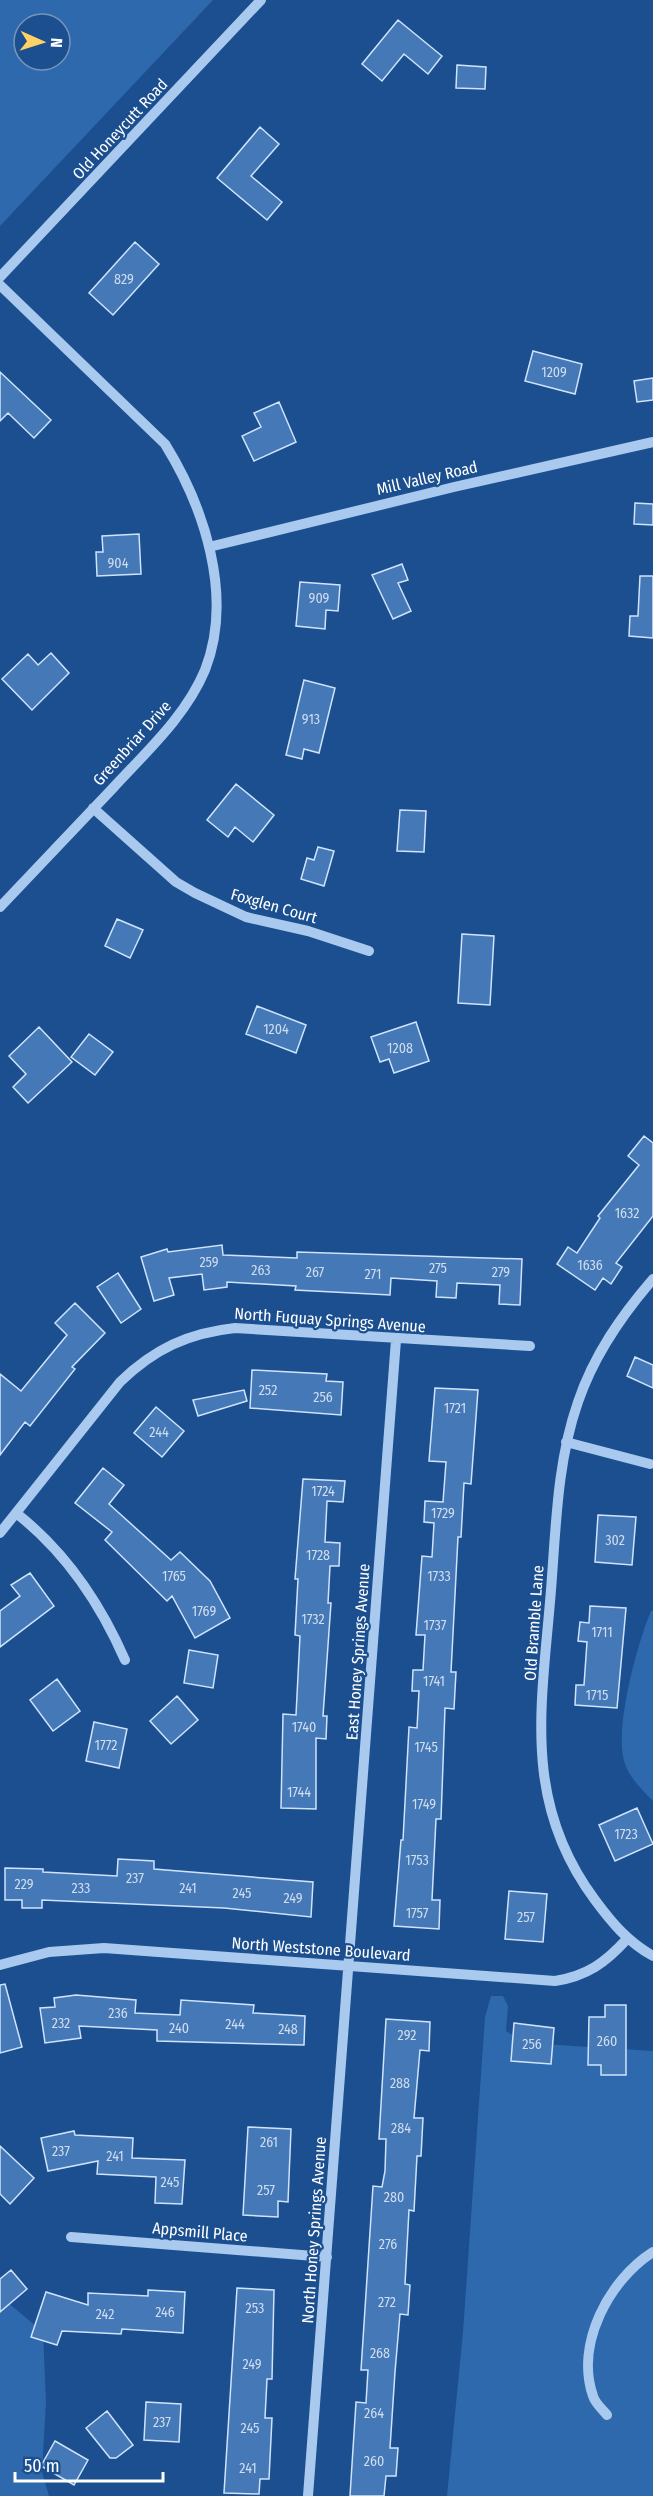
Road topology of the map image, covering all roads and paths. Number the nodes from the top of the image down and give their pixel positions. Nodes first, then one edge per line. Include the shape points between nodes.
1 (261, 0) edge
2 (0, 277) edge
3 (0, 285) edge
4 (653, 442) edge
5 (209, 546) junction
6 (93, 808) junction
7 (0, 907) edge
8 (369, 951) dead end
9 (653, 1279) edge
10 (396, 1340) junction
11 (530, 1346) dead end
12 (566, 1442) junction
13 (650, 1464) dead end
14 (16, 1513) junction
15 (0, 1533) edge
16 (125, 1660) dead end
17 (627, 1939) junction
18 (653, 1956) edge
19 (0, 1965) edge
20 (349, 1966) junction
21 (71, 2237) dead end
22 (653, 2252) edge
23 (327, 2257) junction
24 (607, 2415) dead end
25 (308, 2496) edge

1 - 2 street, Old Honeycutt Road
3 - 5 street, Greenbriar Drive via 165,444 189,489
4 - 5 street, Mill Valley Road
5 - 6 street, Greenbriar Drive via 214,624 205,669 180,714
6 - 7 street, Greenbriar Drive
6 - 8 street, Foxglen Court via 176,882 195,893 246,917 308,931
9 - 12 street, Old Bramble Lane via 594,1361
10 - 11 street, North Fuquay Springs Avenue
10 - 14 street, North Fuquay Springs Avenue via 235,1328 210,1330 174,1341 140,1362 120,1382
10 - 20 street, East Honey Springs Avenue
12 - 13 street
12 - 17 street, Old Bramble Lane via 556,1521 541,1762 545,1790 567,1854 586,1887
14 - 15 street, North Fuquay Springs Avenue
14 - 16 street via 65,1559 99,1606
17 - 18 street, Old Bramble Lane
17 - 20 street, North Weststone Boulevard via 593,1970 555,1981
19 - 20 street, North Weststone Boulevard via 49,1952 104,1948
20 - 23 street, North Honey Springs Avenue
21 - 23 street, Appsmill Place
22 - 24 street via 628,2272 614,2290 592,2334 589,2370 593,2397
23 - 25 street, North Honey Springs Avenue

